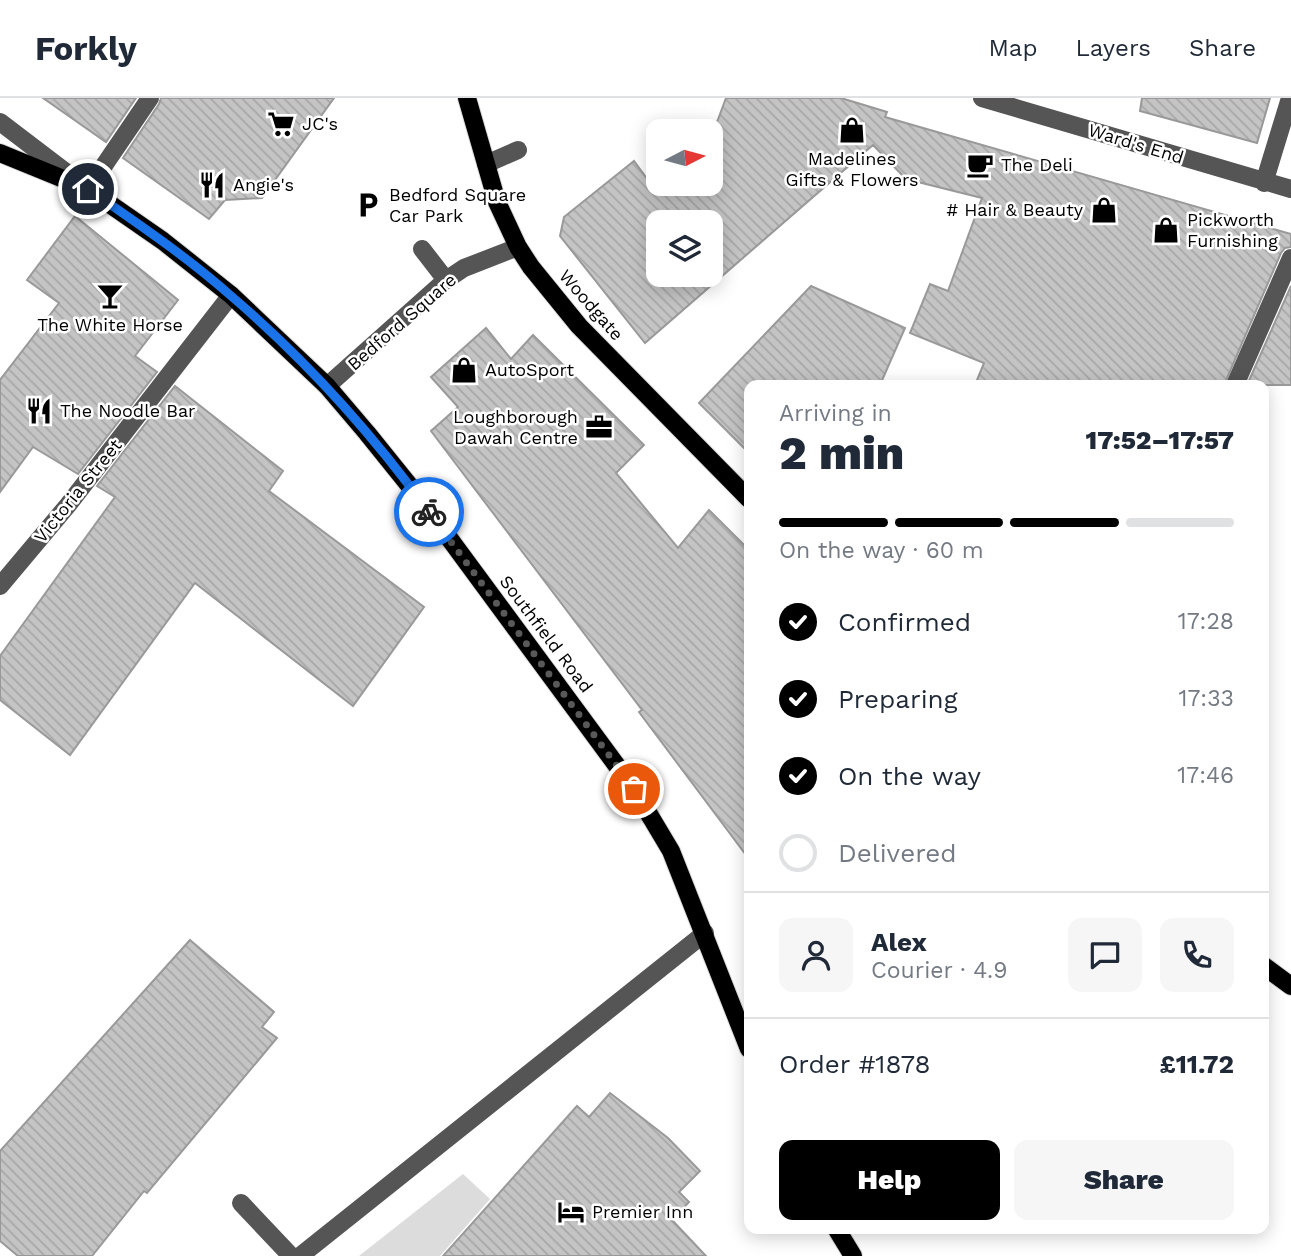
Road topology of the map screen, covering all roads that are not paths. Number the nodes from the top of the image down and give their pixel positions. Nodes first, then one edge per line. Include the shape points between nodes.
1 (150, 98) edge
2 (467, 98) edge
3 (982, 98) edge
4 (1290, 98) edge
5 (0, 122) edge
6 (518, 150) dead end
7 (0, 153) edge
8 (486, 164) junction
9 (1264, 183) junction
10 (88, 189) junction
11 (1291, 190) edge
12 (518, 247) junction
13 (422, 249) dead end
14 (1291, 258) edge
15 (446, 280) junction
16 (232, 295) junction
17 (1237, 380) edge
18 (327, 386) junction
19 (744, 494) edge
20 (0, 586) edge
21 (705, 933) junction
22 (1269, 970) edge
23 (1291, 986) edge
24 (744, 1036) edge
25 (241, 1203) dead end
26 (840, 1234) edge
27 (291, 1256) edge
28 (300, 1256) edge
29 (853, 1256) edge

1 - 10 street
2 - 8 main road, Woodgate
3 - 9 street, Ward's End
4 - 9 street
5 - 10 street
6 - 8 street
7 - 10 main road, Southfield Road
8 - 12 main road, Woodgate
9 - 11 street, Ward's End
10 - 16 main road, Southfield Road
12 - 15 street, Bedford Square
12 - 19 main road, Woodgate via 579,326
13 - 15 street
14 - 17 street
15 - 18 street, Bedford Square
16 - 18 main road, Southfield Road
16 - 20 street, Victoria Street
18 - 21 main road, Southfield Road via 421,500 634,789 671,851
21 - 24 main road, Southfield Road
21 - 28 street
22 - 23 main road
25 - 27 street
26 - 29 main road

